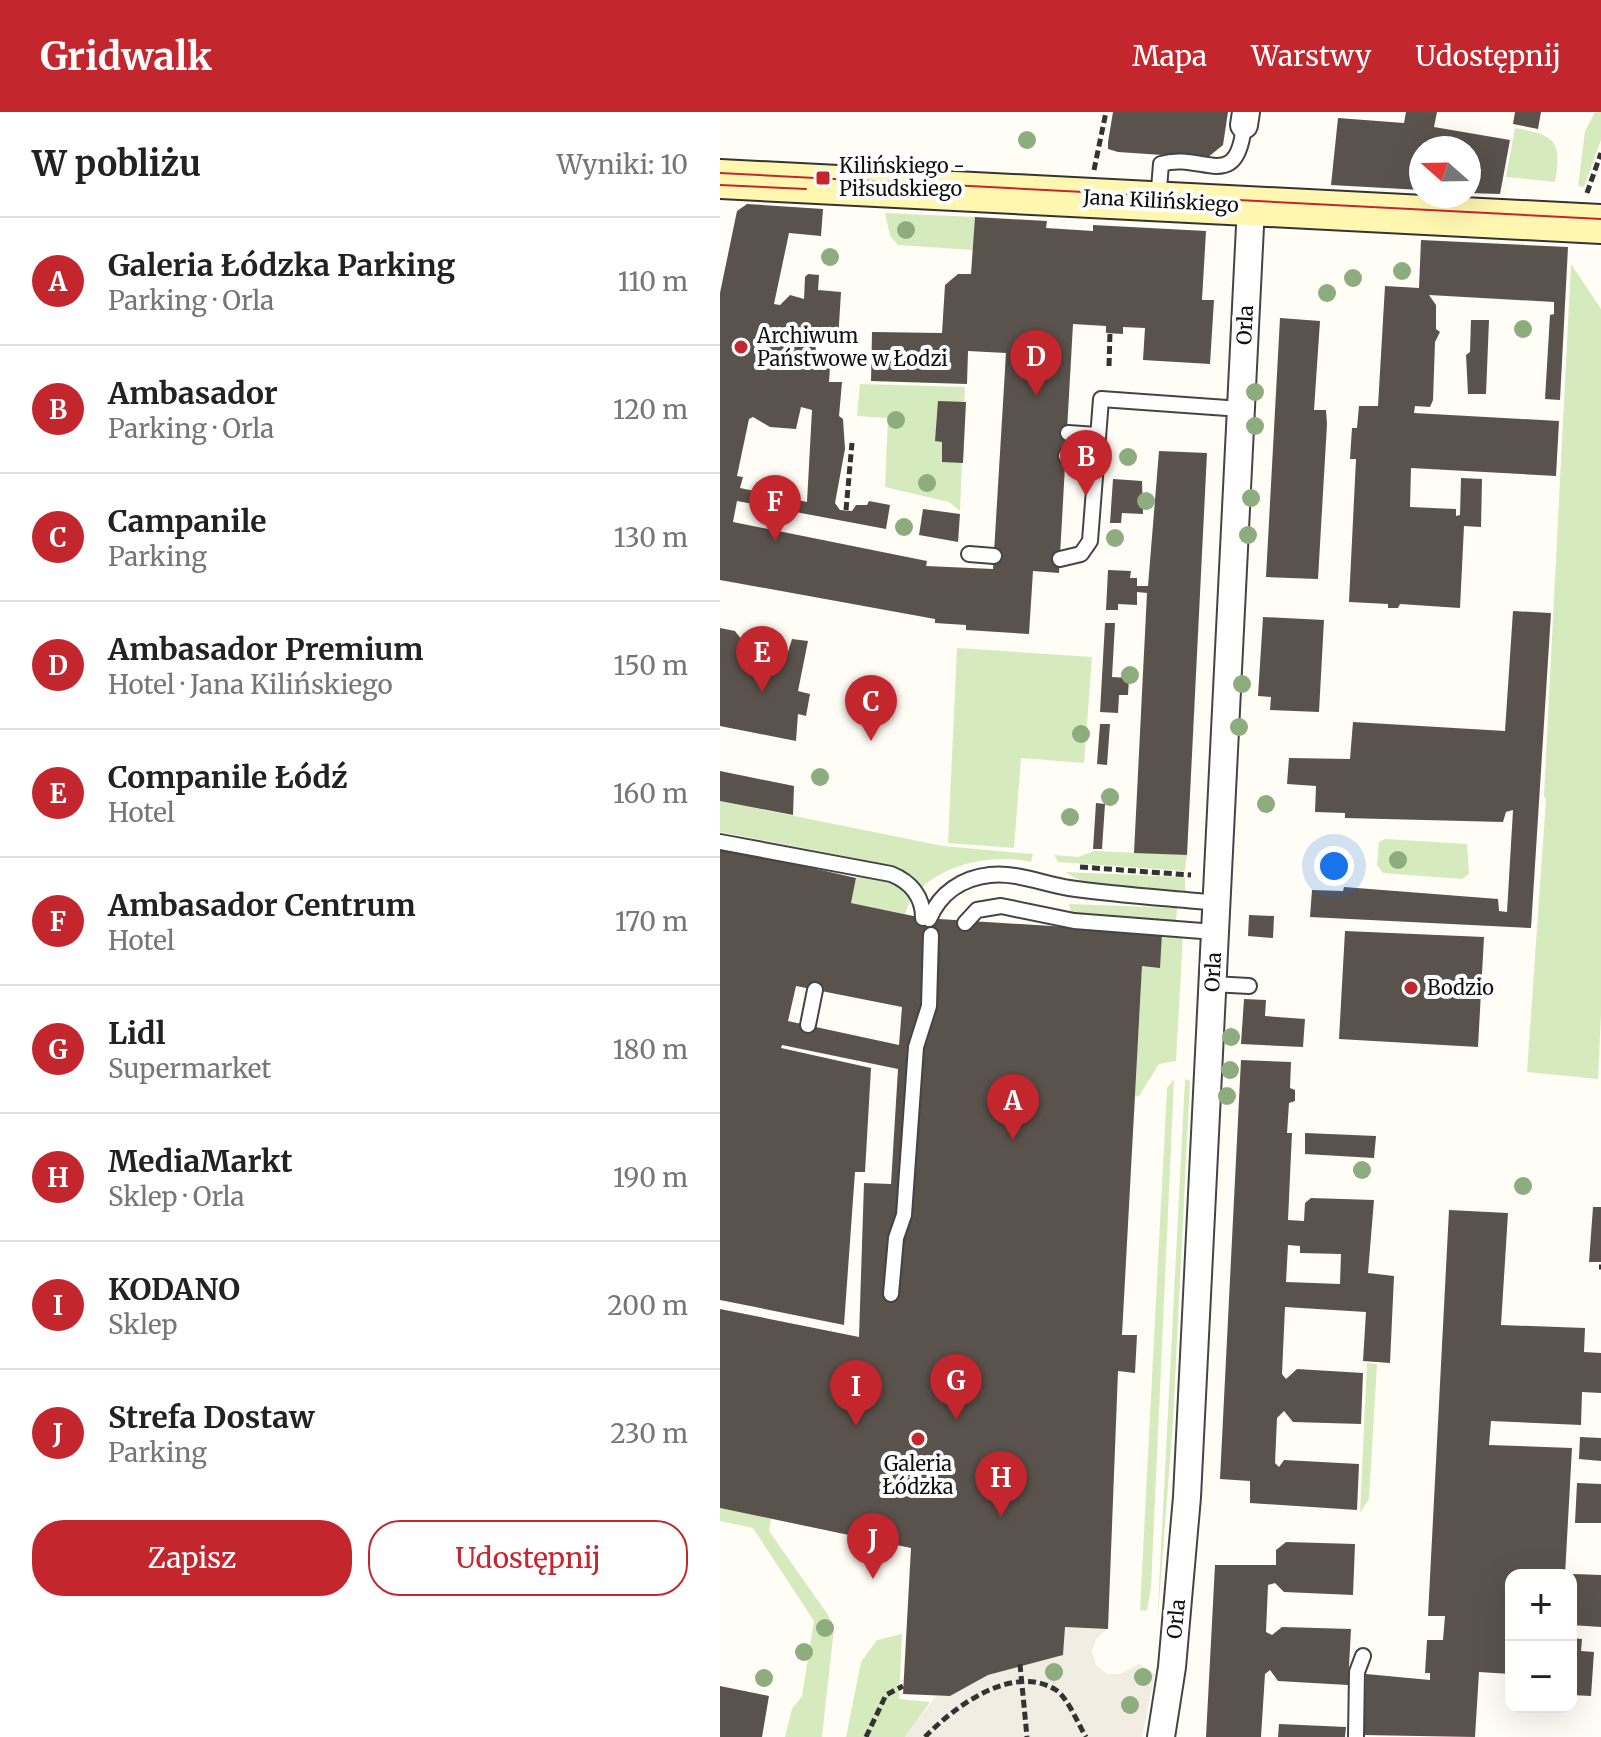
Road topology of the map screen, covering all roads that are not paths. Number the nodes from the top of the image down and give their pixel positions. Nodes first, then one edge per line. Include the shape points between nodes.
1 (1245, 118) edge
2 (720, 179) edge
3 (1158, 201) junction
4 (1251, 206) junction
5 (1601, 224) edge
6 (1241, 409) junction
7 (1068, 433) dead end
8 (1097, 435) junction
9 (1066, 456) dead end
10 (1095, 458) junction
11 (969, 554) dead end
12 (994, 556) dead end
13 (1060, 559) dead end
14 (720, 842) edge
15 (1217, 903) junction
16 (965, 923) dead end
17 (1215, 932) junction
18 (931, 935) dead end
19 (1212, 984) junction
20 (1249, 986) dead end
21 (815, 990) dead end
22 (808, 1025) dead end
23 (891, 1294) dead end
24 (1363, 1656) dead end
25 (1161, 1737) edge
26 (1356, 1737) edge

1 - 3 lane via 1242,148 1226,165 1161,164
2 - 3 street, Jana Kilińskiego
3 - 4 street, Jana Kilińskiego
4 - 5 street, Jana Kilińskiego
4 - 6 street, Orla
6 - 8 lane via 1101,399
6 - 15 street, Orla
7 - 8 lane
8 - 10 lane
9 - 10 lane
10 - 13 lane via 1090,541 1081,554
11 - 12 lane
14 - 15 lane via 891,874 917,894 926,919 950,889 993,875
15 - 17 street, Orla
16 - 17 lane via 977,910 1001,906 1074,921
17 - 19 street, Orla
18 - 23 lane via 929,1006 916,1047 904,1215 896,1238
19 - 20 lane
19 - 25 street, Orla via 1186,1506
21 - 22 lane
24 - 26 lane via 1357,1672

